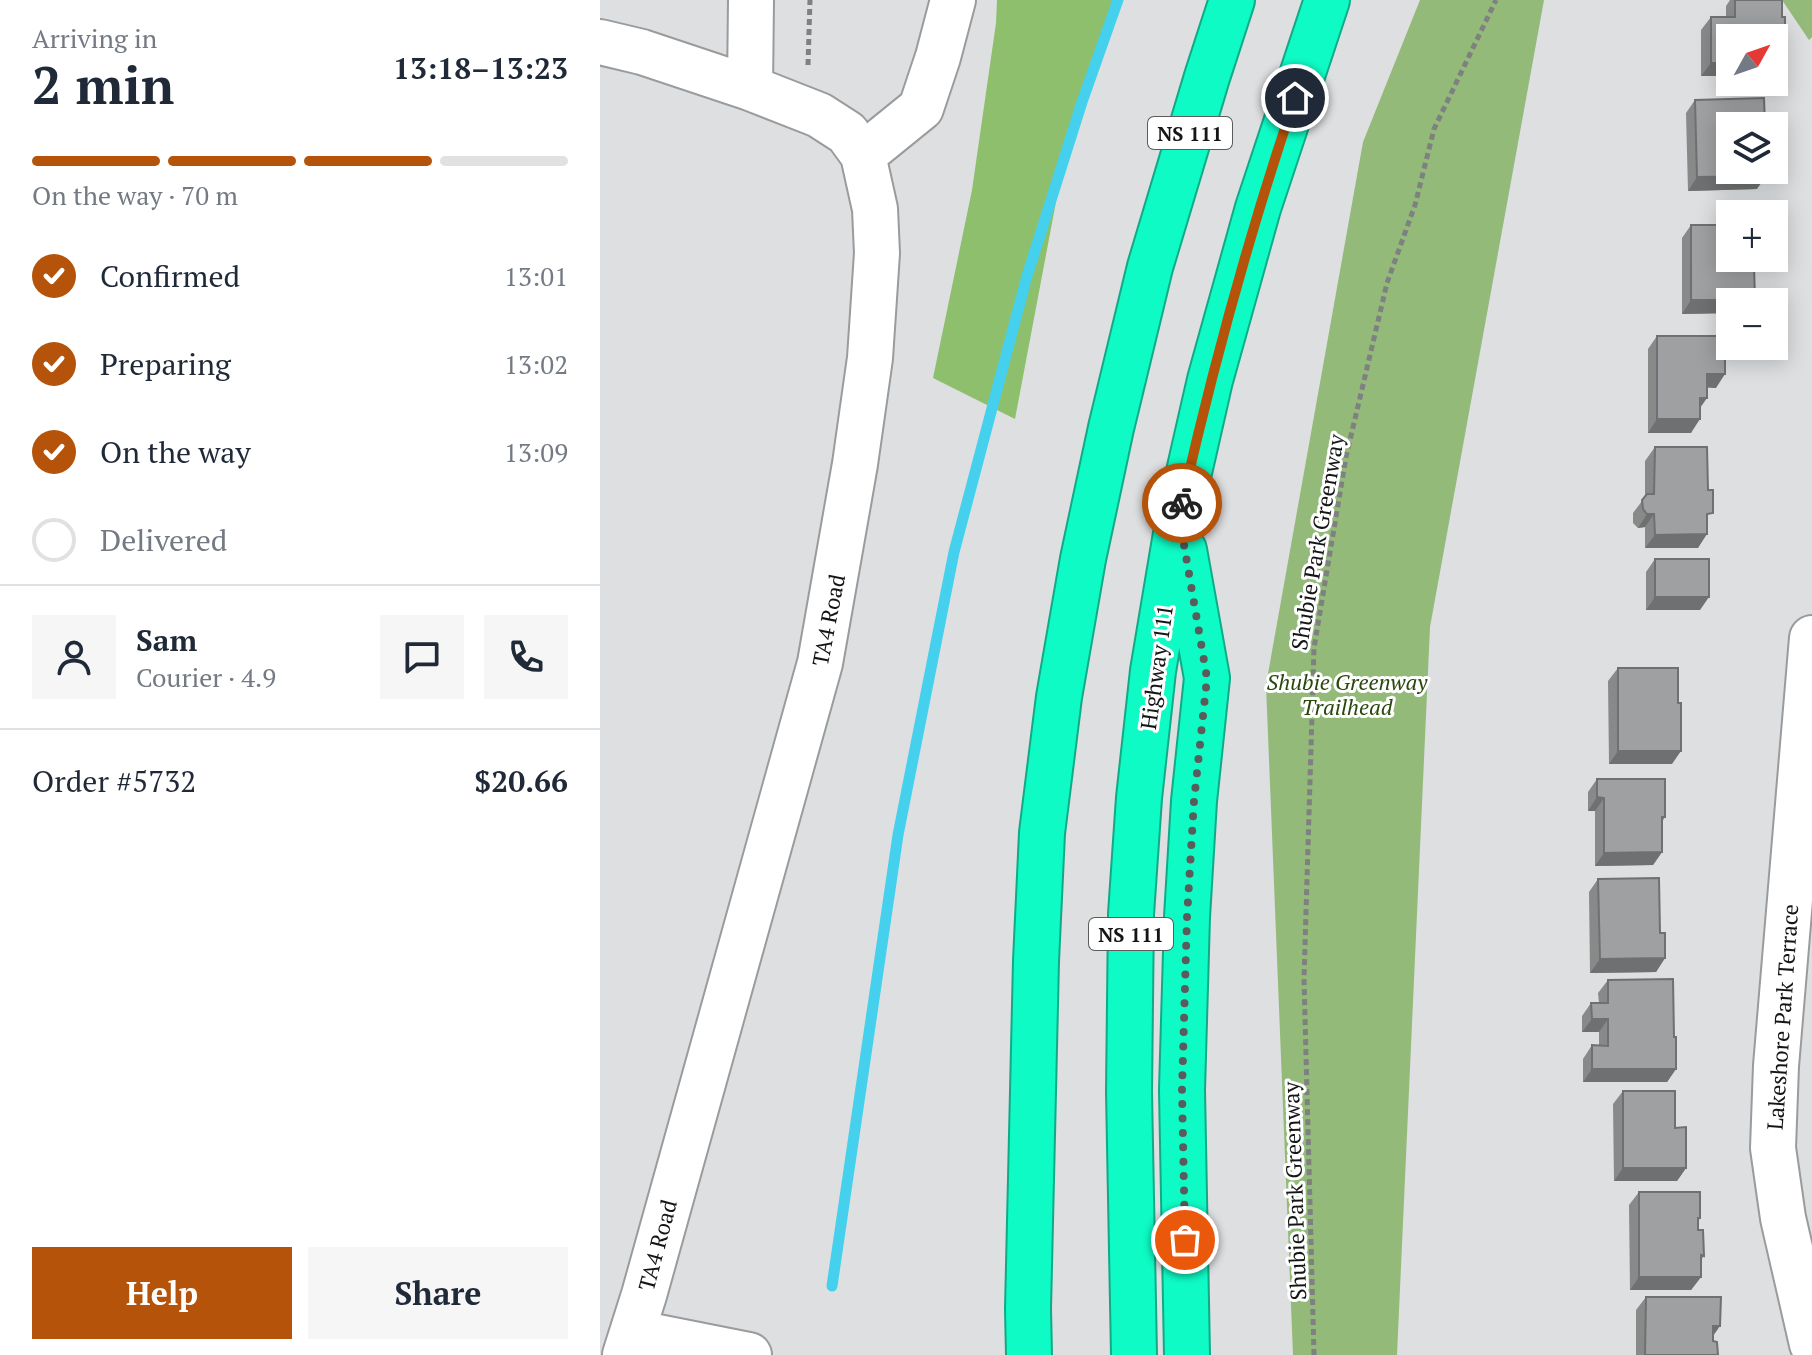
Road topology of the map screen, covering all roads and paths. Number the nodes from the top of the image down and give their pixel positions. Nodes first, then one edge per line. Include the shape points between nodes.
1 (751, 0) edge
2 (810, 0) edge
3 (953, 0) edge
4 (1232, 0) edge
5 (1327, 0) edge
6 (1496, 0) edge
7 (600, 42) edge
8 (808, 65) dead end
9 (750, 88) junction
10 (863, 155) junction
11 (1179, 516) junction
12 (1812, 638) edge
13 (1033, 1097) junction
14 (629, 1344) edge
15 (1812, 1344) edge
16 (749, 1355) edge
17 (1001, 1355) edge
18 (1029, 1355) edge
19 (1134, 1355) edge
20 (1187, 1355) edge
21 (1314, 1355) edge

1 - 9 street
2 - 8 path
3 - 10 street via 921,108
4 - 13 highway, NS 111 via 1150,267 1080,574 1042,833
5 - 11 highway, Highway 111 / NS 111 via 1254,222
6 - 21 path, Shubie Park Greenway via 1434,129 1415,205 1387,283 1346,457 1314,648 1304,979
7 - 9 street
9 - 10 street via 819,115 847,133
10 - 14 street, TA4 Road via 875,209 877,253 870,358 820,663
11 - 19 highway, Highway 111 / NS 111 via 1153,671 1131,914
11 - 20 highway via 1207,678 1194,801 1182,1074
12 - 15 street, Lakeshore Park Terrace via 1773,1148
13 - 17 highway via 1001,1307
13 - 18 highway, NS 111
14 - 16 street

